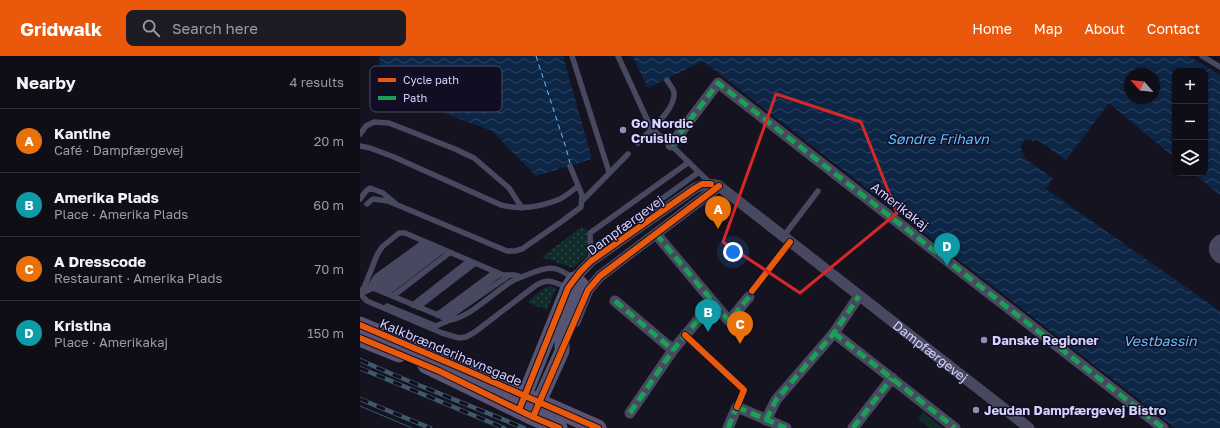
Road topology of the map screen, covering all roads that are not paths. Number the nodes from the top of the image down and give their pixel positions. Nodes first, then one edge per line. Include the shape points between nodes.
1 (572, 56) edge
2 (618, 56) edge
3 (1202, 56) edge
4 (1220, 67) edge
5 (667, 80) dead end
6 (652, 128) junction
7 (360, 134) edge
8 (638, 143) dead end
9 (671, 145) junction
10 (360, 146) edge
11 (628, 154) dead end
12 (689, 162) junction
13 (570, 166) dead end
14 (609, 172) junction
15 (699, 172) junction
16 (715, 185) junction
17 (578, 186) junction
18 (370, 188) junction
19 (360, 190) edge
20 (818, 191) dead end
21 (360, 199) edge
22 (581, 201) junction
23 (367, 204) dead end
24 (398, 206) junction
25 (522, 208) junction
26 (656, 234) junction
27 (786, 239) junction
28 (1220, 240) edge
29 (436, 247) junction
30 (591, 250) junction
31 (1220, 258) edge
32 (592, 261) junction
33 (472, 262) junction
34 (497, 273) junction
35 (508, 276) junction
36 (521, 277) junction
37 (360, 284) edge
38 (576, 289) junction
39 (380, 291) junction
40 (360, 293) edge
41 (750, 294) joint
42 (859, 296) junction
43 (615, 301) dead end
44 (713, 302) junction
45 (416, 306) junction
46 (444, 318) junction
47 (360, 325) edge
48 (834, 333) junction
49 (360, 338) edge
50 (673, 350) junction
51 (892, 378) junction
52 (529, 406) junction
53 (630, 413) dead end
54 (766, 420) junction
55 (560, 428) edge
56 (598, 428) edge
57 (728, 428) edge
58 (786, 428) edge
59 (853, 428) edge
60 (955, 428) edge
61 (1029, 428) edge
62 (1164, 428) edge

1 - 14 lane
2 - 6 lane
3 - 4 lane
5 - 6 lane via 674,92 673,103
6 - 8 lane
6 - 9 lane
7 - 25 lane via 366,126 374,122 388,123 455,149 474,158 509,188
9 - 12 lane
9 - 62 street, Amerikakaj via 718,84
10 - 25 lane via 394,157 501,205
11 - 14 lane
12 - 15 lane
12 - 30 lane via 590,233
13 - 17 lane
14 - 22 lane
15 - 16 lane
15 - 30 lane
16 - 26 street, Dampfærgevej
16 - 27 street, Dampfærgevej
16 - 32 street, Dampfærgevej via 702,184 695,188
17 - 22 lane via 582,195
17 - 25 lane via 561,198 540,206
18 - 19 lane
18 - 21 lane
18 - 24 lane via 384,193
20 - 27 lane
22 - 24 lane via 581,207 522,249 515,251 507,251
23 - 24 lane via 373,199 380,199
26 - 38 street, Dampfærgevej via 600,276 588,290
26 - 44 street
27 - 41 lane
27 - 42 street, Dampfærgevej
28 - 31 street via 1214,248
29 - 33 lane
29 - 39 lane
29 - 39 lane
29 - 39 lane via 375,284
29 - 40 lane via 399,234 382,247
30 - 32 lane
32 - 38 street, Dampfærgevej
33 - 34 lane
33 - 45 lane
34 - 35 lane
34 - 46 lane
35 - 36 lane
35 - 46 lane
36 - 38 lane via 544,268 551,268 567,273
36 - 46 lane via 458,319
37 - 40 lane
38 - 40 lane via 552,281 541,283 475,332 459,338 367,301
38 - 52 street, Dampfærgevej
38 - 52 street, Dampfærgevej via 562,335 562,351
39 - 40 lane
39 - 45 lane
40 - 46 lane via 436,326
41 - 44 street via 729,321
42 - 48 street
42 - 61 street, Dampfærgevej
43 - 50 street
44 - 50 street
45 - 46 lane
47 - 52 main road, Kalkbrænderihavnsgade
48 - 51 street
48 - 54 street via 776,400
49 - 52 main road, Kalkbrænderihavnsgade
50 - 53 street
51 - 59 street
51 - 60 street
52 - 55 main road, Kalkbrænderihavnsgade
52 - 56 main road, Kalkbrænderihavnsgade
54 - 57 street via 737,407
54 - 58 street

